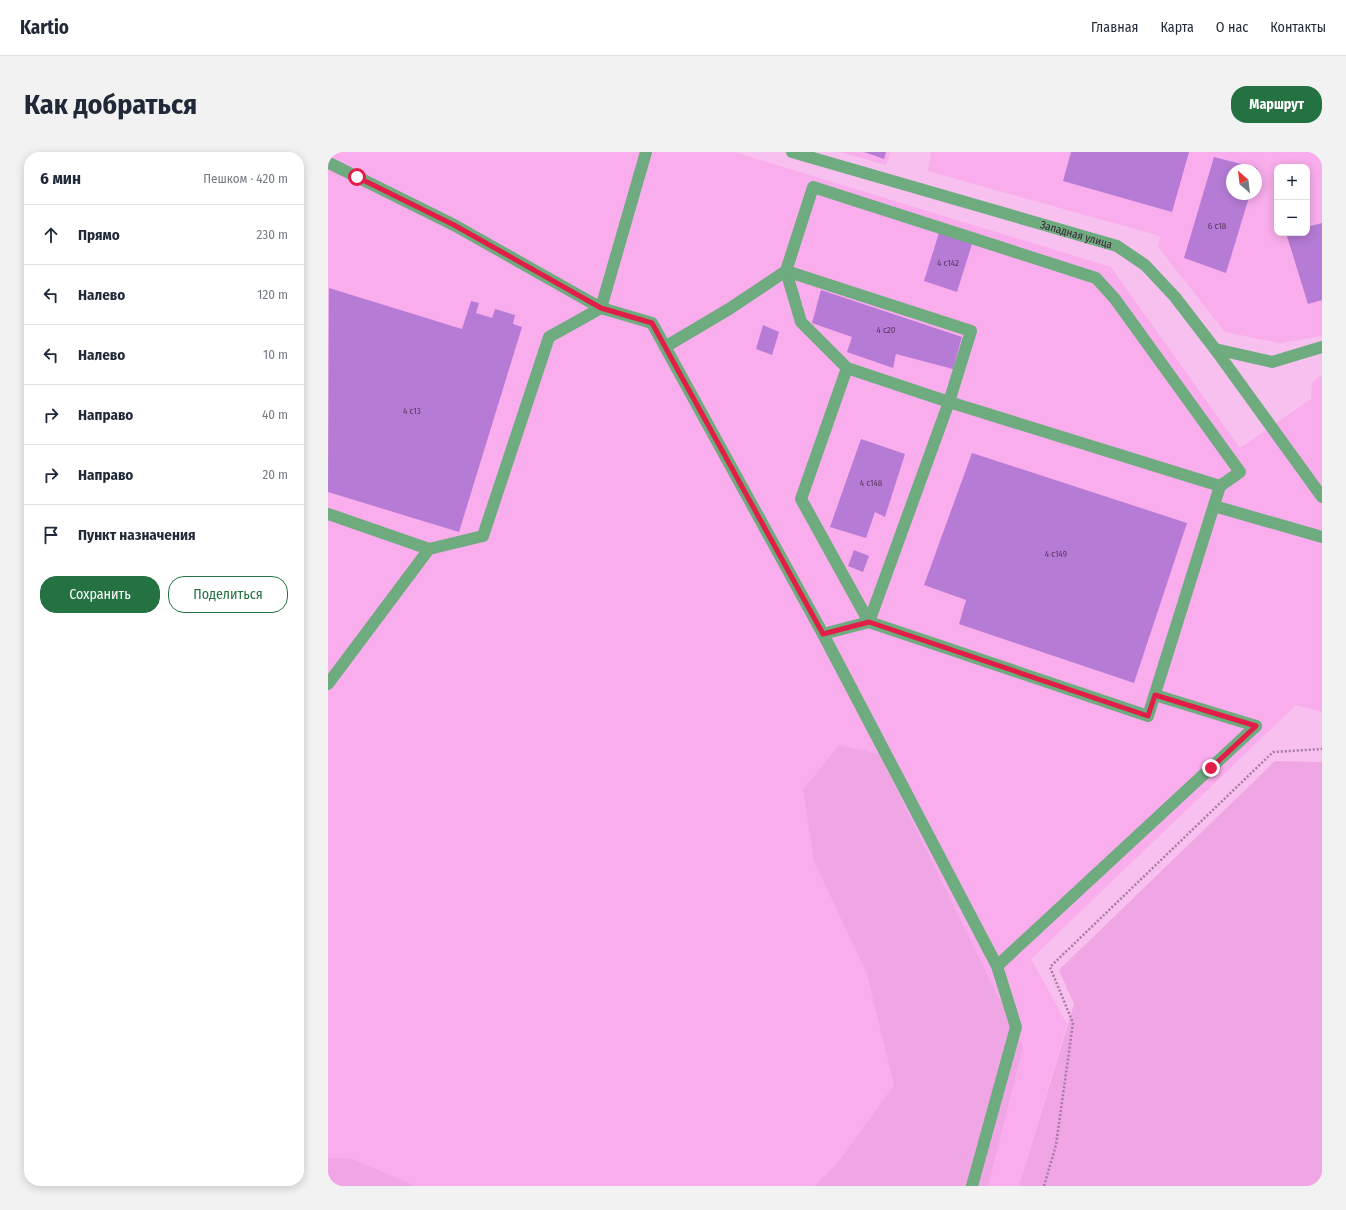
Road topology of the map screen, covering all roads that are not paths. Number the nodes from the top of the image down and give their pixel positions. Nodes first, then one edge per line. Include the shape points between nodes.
1 (646, 152) edge
2 (792, 152) edge
3 (329, 163) dead end
4 (786, 271) junction
5 (601, 308) junction
6 (666, 347) junction
7 (1322, 347) edge
8 (1215, 349) junction
9 (847, 368) junction
10 (949, 402) junction
11 (1220, 486) junction
12 (1322, 497) edge
13 (1214, 506) junction
14 (328, 514) edge
15 (1322, 537) edge
16 (429, 549) junction
17 (869, 622) junction
18 (823, 634) junction
19 (328, 684) edge
20 (1155, 695) junction
21 (996, 966) junction
22 (972, 1186) edge

1 - 5 street
2 - 8 street, Западная улица via 1117,246 1145,264 1175,297
3 - 5 street via 454,225
4 - 6 street
4 - 9 street via 801,322
4 - 10 street via 971,331
4 - 11 street via 813,186 1096,278 1115,299 1240,472
5 - 6 street via 652,323
5 - 16 street via 549,337 482,536
6 - 18 street
7 - 8 street via 1272,362
8 - 12 street, Западная улица
9 - 10 street
9 - 17 street via 801,499
10 - 11 street
10 - 17 street
11 - 13 street
13 - 15 street
13 - 20 street
14 - 16 street
16 - 19 street
17 - 18 street
17 - 20 street via 1148,716
18 - 21 street
20 - 21 street via 1256,726
21 - 22 street via 1016,1027

